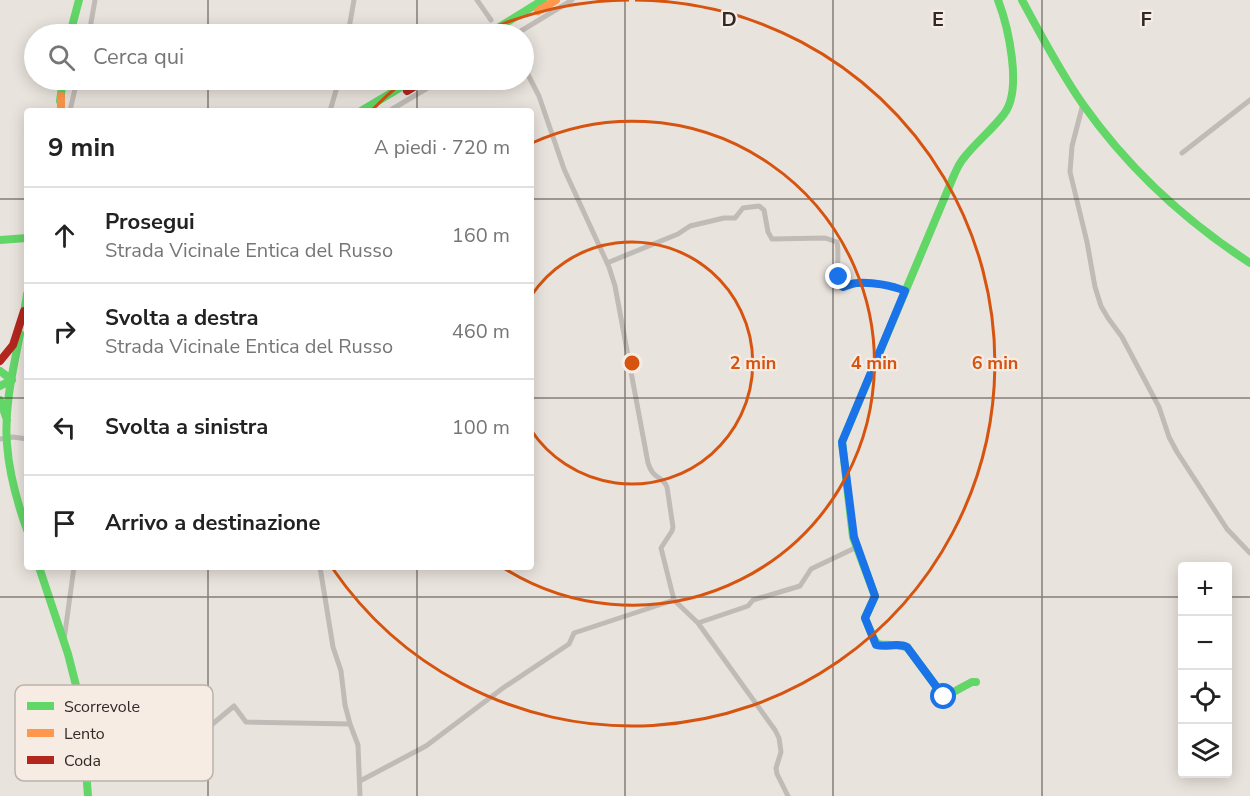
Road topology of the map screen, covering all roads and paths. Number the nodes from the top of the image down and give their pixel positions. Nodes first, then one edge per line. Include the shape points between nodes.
1 (79, 0) edge
2 (95, 0) edge
3 (354, 0) edge
4 (477, 0) edge
5 (543, 0) edge
6 (556, 0) edge
7 (572, 0) edge
8 (998, 0) edge
9 (1022, 0) edge
10 (491, 20) dead end
11 (73, 24) edge
12 (91, 24) edge
13 (350, 24) edge
14 (504, 24) edge
15 (516, 24) edge
16 (532, 24) edge
17 (534, 86) edge
18 (62, 90) edge
19 (75, 90) edge
20 (336, 90) edge
21 (396, 90) edge
22 (408, 90) edge
23 (424, 90) edge
24 (1250, 100) edge
25 (1083, 104) junction
26 (59, 108) edge
27 (71, 108) edge
28 (331, 108) edge
29 (366, 108) edge
30 (378, 108) edge
31 (394, 108) edge
32 (1182, 153) dead end
33 (24, 238) edge
34 (0, 240) edge
35 (24, 245) edge
36 (0, 247) edge
37 (607, 263) junction
38 (1250, 263) edge
39 (905, 291) junction
40 (24, 310) joint
41 (0, 361) edge
42 (0, 371) edge
43 (12, 380) junction
44 (0, 386) edge
45 (0, 400) edge
46 (7, 420) junction
47 (2, 436) edge
48 (24, 439) edge
49 (24, 520) edge
50 (857, 547) junction
51 (1250, 553) edge
52 (40, 570) edge
53 (74, 570) edge
54 (320, 570) edge
55 (674, 600) junction
56 (698, 624) junction
57 (64, 642) junction
58 (976, 682) dead end
59 (76, 685) edge
60 (213, 724) edge
61 (350, 724) junction
62 (87, 781) edge
63 (360, 781) junction
64 (88, 796) edge
65 (360, 796) edge
66 (788, 796) edge

1 - 11 main road
2 - 12 street
3 - 13 street
4 - 10 street
5 - 14 main road
6 - 15 main road
7 - 16 street
8 - 39 main road via 1012,55 1013,77 1006,112 962,160
9 - 25 main road
17 - 37 street via 564,169
18 - 26 main road
19 - 27 street
20 - 28 street
21 - 29 main road
22 - 30 main road
23 - 31 street
24 - 32 street
25 - 38 main road via 1160,193
25 - 51 street via 1070,172 1101,306 1159,407 1177,452 1227,529
33 - 34 main road
35 - 36 main road
37 - 39 street via 690,226 735,218 743,208 759,206 764,210 772,239 825,238 837,242 838,274 843,287 854,282
37 - 55 street via 621,308 648,463 654,476 667,487 673,527 661,548
39 - 50 main road via 842,442
40 - 41 main road via 12,347
40 - 43 main road
42 - 43 main road
43 - 44 main road
43 - 46 main road
45 - 46 main road
46 - 47 main road
47 - 48 street
47 - 49 main road
50 - 56 street via 811,569 800,586 753,600 748,606
50 - 58 main road via 875,596 865,618 876,645 907,647 944,697
52 - 57 main road
53 - 57 street
54 - 61 street
55 - 56 street
55 - 63 street via 574,633 569,644 426,746
56 - 66 street via 779,738 781,752 776,768
57 - 59 main road
60 - 61 street via 234,706 246,722
61 - 63 street via 358,746
62 - 64 main road
63 - 65 street

